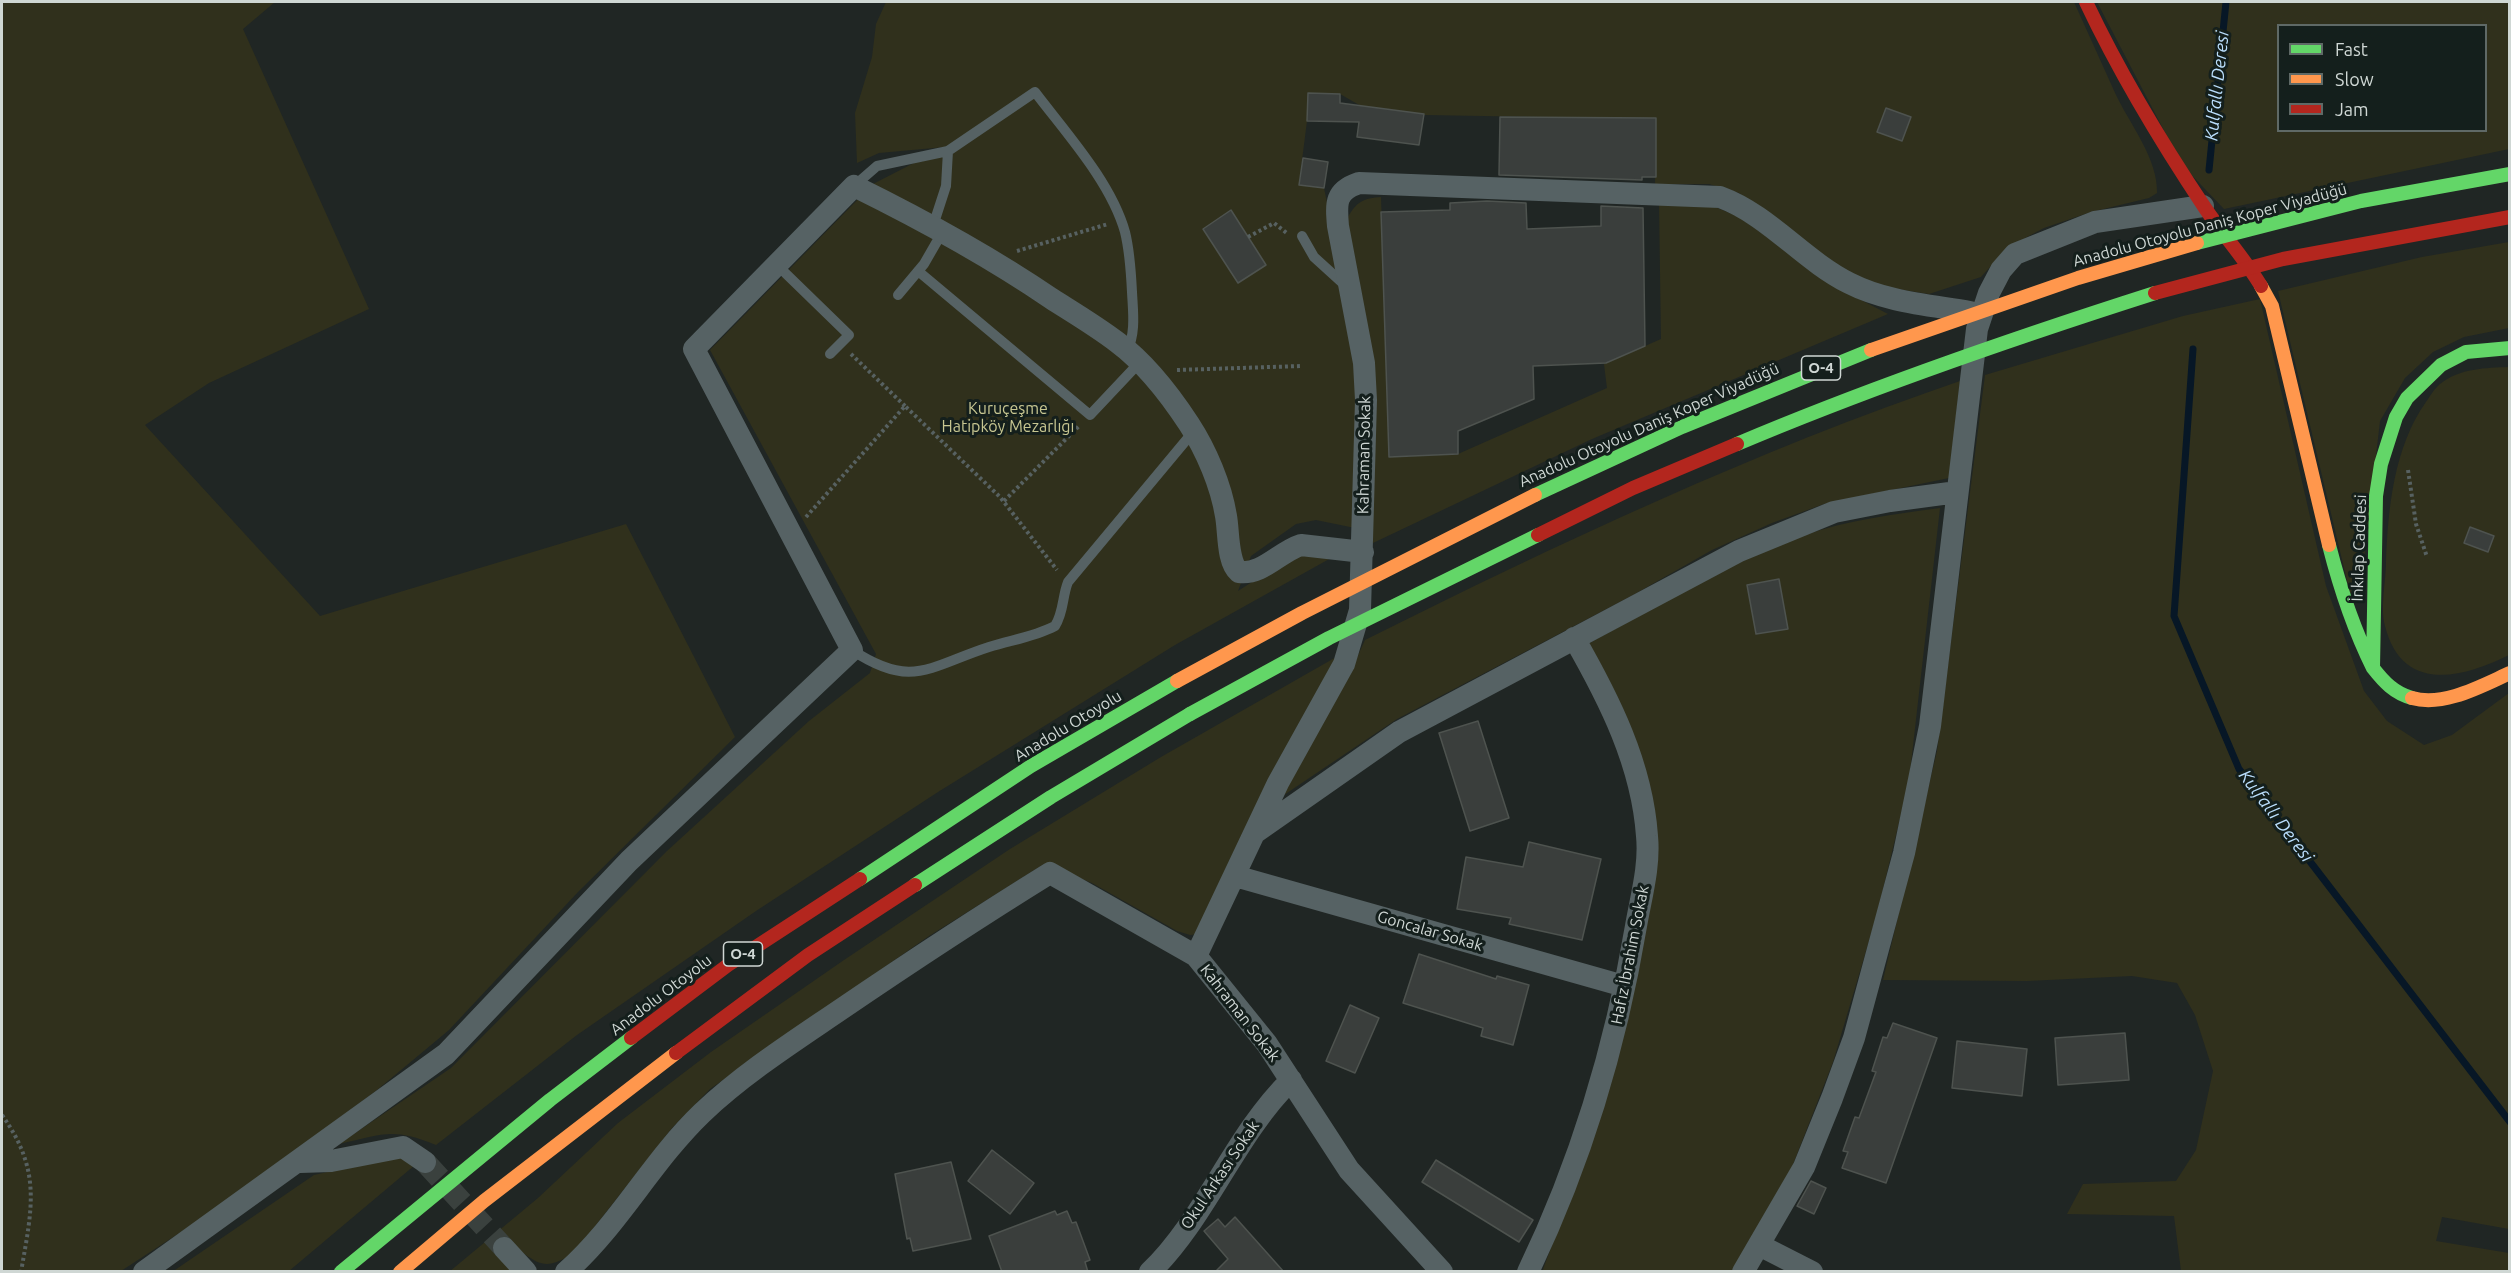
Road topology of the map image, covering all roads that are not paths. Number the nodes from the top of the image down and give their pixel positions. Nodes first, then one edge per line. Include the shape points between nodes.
1 (2086, 2) edge
2 (948, 151) junction
3 (2510, 174) edge
4 (854, 186) junction
5 (2203, 206) junction
6 (2510, 218) edge
7 (938, 228) junction
8 (1302, 236) road end
9 (777, 265) junction
10 (918, 271) junction
11 (1351, 290) junction
12 (898, 295) dead end
13 (1982, 314) junction
14 (2510, 348) edge
15 (830, 354) dead end
16 (1137, 362) junction
17 (1193, 432) junction
18 (1958, 492) junction
19 (1363, 552) junction
20 (1574, 638) junction
21 (852, 650) junction
22 (2373, 668) junction
23 (2510, 673) edge
24 (1177, 681) joint
25 (1254, 832) junction
26 (1235, 876) junction
27 (1196, 956) junction
28 (1624, 986) junction
29 (1291, 1080) junction
30 (300, 1162) junction
31 (426, 1162) tunnel mouth
32 (1759, 1245) junction
33 (504, 1248) tunnel mouth
34 (144, 1272) edge
35 (340, 1272) edge
36 (400, 1272) edge
37 (526, 1272) edge
38 (566, 1272) edge
39 (1150, 1272) edge
40 (1442, 1272) edge
41 (1528, 1272) edge
42 (1743, 1272) edge
43 (1812, 1272) edge

1 - 5 main road via 2104,41
2 - 4 lane via 878,166
2 - 7 lane
2 - 16 lane via 1035,93 1086,158 1120,221 1130,255 1131,343
3 - 24 main road, Anadolu Otoyolu Daniş Koper Viyadüğü / O-4, bridge via 2372,199 2145,256 2001,302 1786,380 1619,454 1410,555
4 - 7 street
4 - 9 street
5 - 13 street via 2096,222 2015,254 2001,270
5 - 22 main road via 2251,269 2272,306 2340,591
6 - 36 main road, O-4, bridge via 2283,259 2157,292 2013,338 1802,416 1622,493 1329,638 1190,714 1051,797 808,955 625,1091
7 - 10 lane
7 - 16 street via 1118,343
8 - 11 lane via 1314,257
9 - 15 lane via 849,335
9 - 21 street via 694,349
10 - 12 lane
10 - 16 lane via 1090,415
11 - 13 street, Kahraman Sokak via 1336,204 1338,195 1359,183 1706,195 1734,202 1754,214 1849,283 1901,300
11 - 19 street, Kahraman Sokak via 1365,381
13 - 18 street
14 - 22 main road, İnkılap Caddesi via 2466,352 2441,365 2407,398 2396,417 2383,455 2376,496
16 - 17 street via 1166,393
17 - 19 street via 1216,480 1226,513 1232,560 1239,572 1258,570 1301,544
17 - 21 lane via 1067,585 1061,618 1055,626 917,672 889,670
18 - 20 street via 1890,501 1834,513 1794,527 1739,551
18 - 32 street via 1930,726 1896,885 1854,1038 1832,1098 1804,1167
19 - 25 street, Kahraman Sokak via 1360,610 1344,664
20 - 25 street via 1399,732
20 - 28 street, Hafız İbrahim Sokak via 1616,715 1642,799 1648,855
21 - 30 street via 629,861 446,1054
22 - 23 main road via 2391,692 2417,701 2477,688
24 - 35 main road, Anadolu Otoyolu / O-4 via 1031,765 728,965 550,1100
25 - 26 street, Kahraman Sokak
26 - 27 street, Kahraman Sokak
26 - 28 street, Goncalar Sokak
27 - 29 street, Kahraman Sokak
27 - 38 street via 1050,873 947,937 730,1089 678,1138 591,1250
28 - 41 street, Hafız İbrahim Sokak via 1614,1037 1586,1128
29 - 39 street, Okul Arkası Sokak via 1270,1101 1176,1242
29 - 40 street, Kahraman Sokak via 1349,1170
30 - 31 street via 331,1161 403,1146
30 - 34 street
32 - 42 street
32 - 43 street
33 - 37 street

